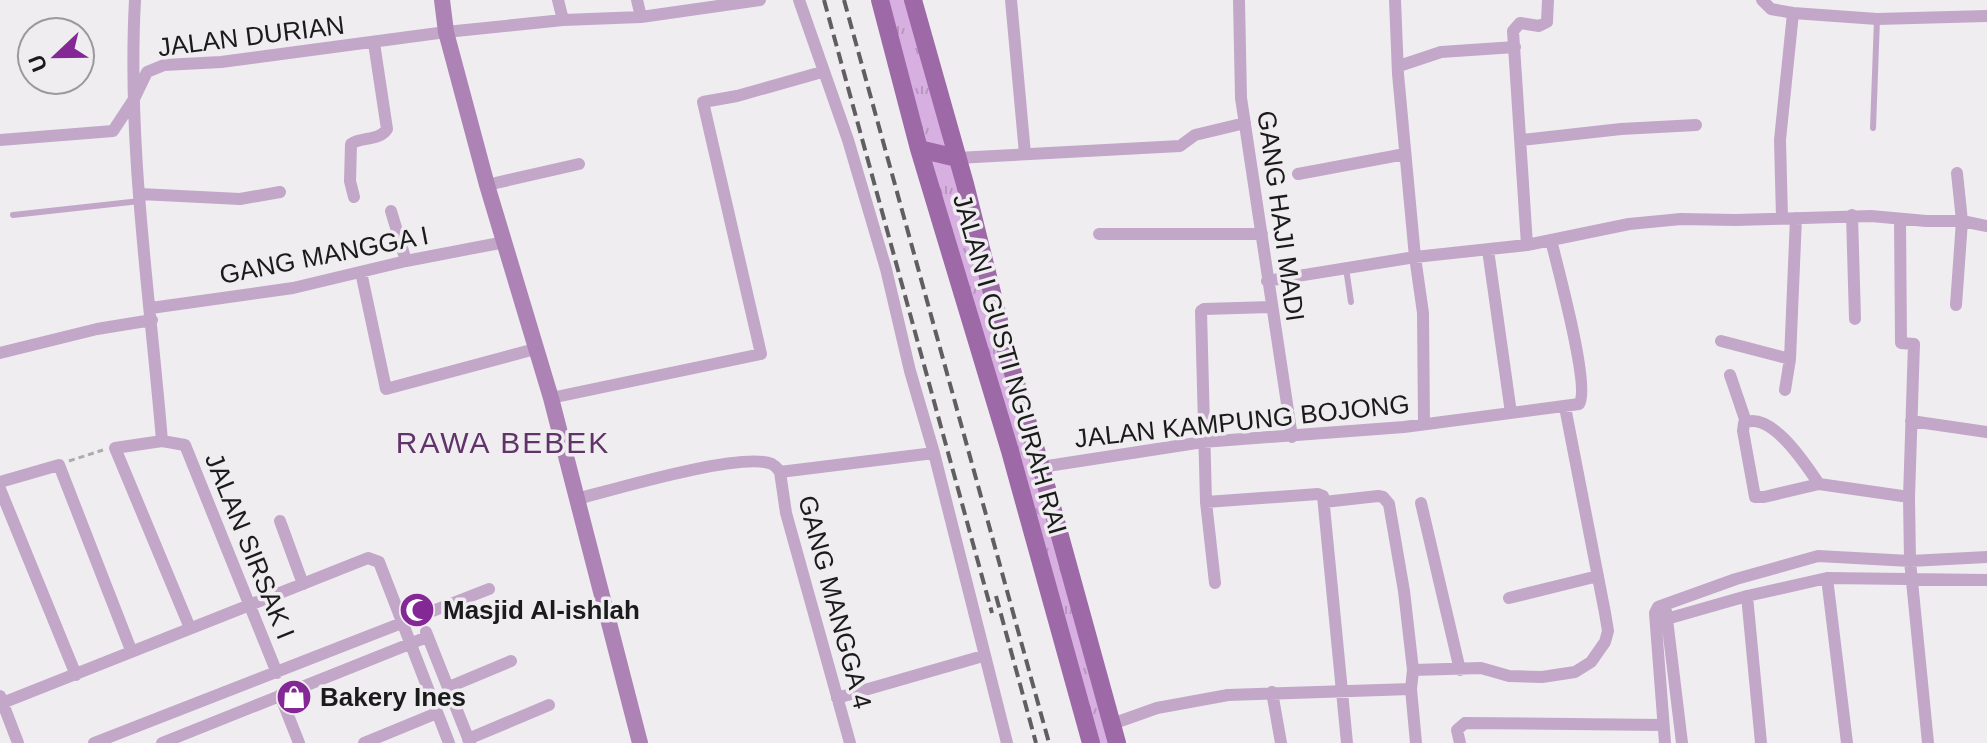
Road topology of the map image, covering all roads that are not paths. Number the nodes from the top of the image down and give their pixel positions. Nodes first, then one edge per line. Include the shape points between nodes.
1 (135, 0) edge
2 (442, 0) edge
3 (558, 0) edge
4 (637, 0) edge
5 (760, 0) edge
6 (799, 0) edge
7 (880, 0) edge
8 (913, 0) edge
9 (1011, 0) edge
10 (1239, 0) edge
11 (1395, 0) edge
12 (1548, 0) edge
13 (1762, 0) edge
14 (1793, 13) junction
15 (1987, 16) edge
16 (641, 17) junction
17 (1877, 19) junction
18 (563, 20) junction
19 (446, 32) junction
20 (374, 43) junction
21 (1515, 47) junction
22 (1399, 66) junction
23 (822, 72) junction
24 (134, 99) junction
25 (1245, 123) junction
26 (1696, 125) dead end
27 (1873, 128) dead end
28 (0, 140) edge
29 (1521, 140) junction
30 (919, 149) junction
31 (1025, 154) junction
32 (1405, 154) junction
33 (957, 158) junction
34 (579, 164) dead end
35 (1957, 173) dead end
36 (1298, 174) dead end
37 (487, 185) junction
38 (280, 192) dead end
39 (140, 197) junction
40 (354, 197) dead end
41 (391, 211) dead end
42 (13, 215) dead end
43 (1852, 215) junction
44 (1782, 218) junction
45 (1796, 218) junction
46 (1900, 219) junction
47 (1962, 221) junction
48 (1987, 226) edge
49 (1099, 234) dead end
50 (1262, 234) junction
51 (1551, 240) junction
52 (505, 242) junction
53 (1527, 245) junction
54 (1488, 250) junction
55 (1415, 257) junction
56 (406, 261) junction
57 (1346, 268) junction
58 (361, 272) junction
59 (1267, 281) junction
60 (1351, 302) dead end
61 (1956, 305) dead end
62 (1271, 307) junction
63 (151, 314) junction
64 (1855, 319) dead end
65 (1721, 341) dead end
66 (535, 349) junction
67 (0, 353) edge
68 (1790, 359) junction
69 (1730, 375) dead end
70 (1785, 390) dead end
71 (551, 398) junction
72 (1565, 407) junction
73 (1511, 413) junction
74 (1911, 421) junction
75 (1746, 422) junction
76 (1424, 424) junction
77 (1987, 432) edge
78 (1292, 437) junction
79 (169, 442) junction
80 (1203, 442) junction
81 (934, 453) junction
82 (1041, 467) junction
83 (780, 472) junction
84 (0, 482) edge
85 (1819, 484) junction
86 (0, 489) edge
87 (1909, 497) junction
88 (577, 499) junction
89 (1206, 502) junction
90 (1324, 502) junction
91 (1421, 503) dead end
92 (280, 521) dead end
93 (1987, 557) edge
94 (1910, 561) junction
95 (1598, 576) junction
96 (1827, 578) junction
97 (1987, 580) edge
98 (1912, 581) junction
99 (1215, 583) dead end
100 (303, 584) junction
101 (489, 589) dead end
102 (1747, 596) junction
103 (1509, 598) dead end
104 (249, 605) junction
105 (421, 617) junction
106 (1662, 620) junction
107 (403, 624) junction
108 (190, 628) junction
109 (427, 637) junction
110 (411, 643) junction
111 (131, 650) junction
112 (983, 656) junction
113 (511, 661) dead end
114 (1413, 670) junction
115 (1460, 670) junction
116 (277, 673) junction
117 (76, 675) junction
118 (449, 687) junction
119 (1411, 689) junction
120 (1341, 691) junction
121 (1272, 692) junction
122 (280, 695) junction
123 (837, 698) junction
124 (1, 701) edge
125 (549, 705) dead end
126 (437, 713) junction
127 (1112, 724) junction
128 (1663, 725) junction
129 (469, 741) edge
130 (18, 743) edge
131 (94, 743) edge
132 (162, 743) edge
133 (299, 743) edge
134 (366, 743) edge
135 (449, 743) edge
136 (640, 743) edge
137 (850, 743) edge
138 (1007, 743) edge
139 (1091, 743) edge
140 (1117, 743) edge
141 (1281, 743) edge
142 (1347, 743) edge
143 (1416, 743) edge
144 (1460, 743) edge
145 (1665, 743) edge
146 (1682, 743) edge
147 (1761, 743) edge
148 (1847, 743) edge
149 (1928, 743) edge

1 - 24 street
2 - 19 street
3 - 18 street
4 - 16 street
5 - 16 street, JALAN DURIAN
6 - 23 street
7 - 30 main road, JALAN I GUSTI NGURAH RAI
8 - 33 main road, JALAN I GUSTI NGURAH RAI
9 - 31 street
10 - 25 street, GANG HAJI MADI
11 - 22 street, JALAN KAMPUNG BOJONG
12 - 21 street via 1547,22 1513,28
13 - 14 street via 1771,9
14 - 17 street
14 - 44 street via 1780,140
15 - 17 street
16 - 18 street, JALAN DURIAN
17 - 27 lane
18 - 19 street, JALAN DURIAN
19 - 20 street, JALAN DURIAN
19 - 37 street
20 - 24 street, JALAN DURIAN via 157,66 147,72
20 - 40 street via 387,129 381,136 351,144
21 - 22 street via 1441,52
21 - 29 street
22 - 32 street, JALAN KAMPUNG BOJONG
23 - 71 street via 703,102 761,354
23 - 81 street via 886,269
24 - 28 street, JALAN DURIAN via 113,131
24 - 39 street
25 - 31 street via 1195,135 1180,146
25 - 50 street, GANG HAJI MADI
26 - 29 street
29 - 53 street
30 - 33 main road
30 - 139 main road, JALAN I GUSTI NGURAH RAI
31 - 33 street
32 - 36 street
32 - 55 street, JALAN KAMPUNG BOJONG
33 - 82 main road, JALAN I GUSTI NGURAH RAI
34 - 37 street
35 - 47 street
37 - 52 street
38 - 39 street via 240,199
39 - 42 lane
39 - 63 street
41 - 56 street
43 - 45 street
43 - 46 street
43 - 64 street
44 - 45 street
44 - 51 street via 1681,219
45 - 68 street
46 - 47 street
46 - 74 street via 1901,343 1914,344
47 - 48 street
47 - 61 street
49 - 50 street
50 - 59 street, GANG HAJI MADI
51 - 53 street
51 - 72 street via 1584,394 1579,404
52 - 56 street, GANG MANGGA I
52 - 66 street
53 - 54 street
54 - 55 street
54 - 73 street
55 - 57 street
55 - 76 street, JALAN KAMPUNG BOJONG via 1423,313
56 - 58 street, GANG MANGGA I
57 - 59 street
57 - 60 lane
58 - 63 street, GANG MANGGA I
58 - 66 street via 386,389
59 - 62 street, GANG HAJI MADI
62 - 78 street, GANG HAJI MADI
62 - 80 street via 1201,311
63 - 67 street, GANG MANGGA I
63 - 79 street
65 - 68 street
66 - 71 street
68 - 70 street
69 - 75 street
71 - 88 street
72 - 73 street
72 - 95 street
73 - 76 street
74 - 77 street
74 - 87 street
75 - 85 street via 1775,430
75 - 85 street via 1743,431 1755,497
76 - 78 street, JALAN KAMPUNG BOJONG
78 - 80 street, JALAN KAMPUNG BOJONG
79 - 104 street, JALAN SIRSAK I via 185,445
79 - 108 street via 115,448
80 - 82 street, JALAN KAMPUNG BOJONG
80 - 89 street
81 - 83 street
81 - 112 street
82 - 127 main road, JALAN I GUSTI NGURAH RAI
83 - 88 street via 774,464 733,463
83 - 123 street, GANG MANGGA 4 via 786,513
84 - 111 street via 59,465
85 - 87 street
86 - 117 street
87 - 94 street
88 - 136 street
89 - 90 street via 1320,494
89 - 99 street
90 - 114 street via 1378,496 1389,504
90 - 120 street
91 - 115 street
92 - 100 street
93 - 94 street
94 - 98 street
94 - 106 street via 1818,556 1665,604 1656,609
95 - 103 street
95 - 115 street via 1608,631 1583,669 1542,677
96 - 98 street
96 - 102 street
96 - 148 street
97 - 98 street
98 - 149 street
100 - 104 street
100 - 107 street via 375,559
101 - 105 street
102 - 106 street
102 - 147 street
104 - 108 street
104 - 116 street, JALAN SIRSAK I
105 - 107 street
105 - 109 street
106 - 128 street
106 - 146 street
107 - 110 street
107 - 116 street
108 - 111 street
109 - 110 street
109 - 118 street
110 - 122 street
110 - 126 street
111 - 117 street
112 - 123 street
112 - 138 street
113 - 118 street
114 - 115 street
114 - 119 street
116 - 131 street
117 - 124 street
118 - 129 street
119 - 120 street
119 - 143 street
120 - 121 street
120 - 142 street
121 - 127 street via 1157,708
121 - 141 street
122 - 132 street
122 - 133 street
123 - 137 street, GANG MANGGA 4
124 - 130 street
125 - 129 street
126 - 134 street
126 - 135 street
127 - 140 main road, JALAN I GUSTI NGURAH RAI
128 - 144 street via 1465,723 1457,730
128 - 145 street

